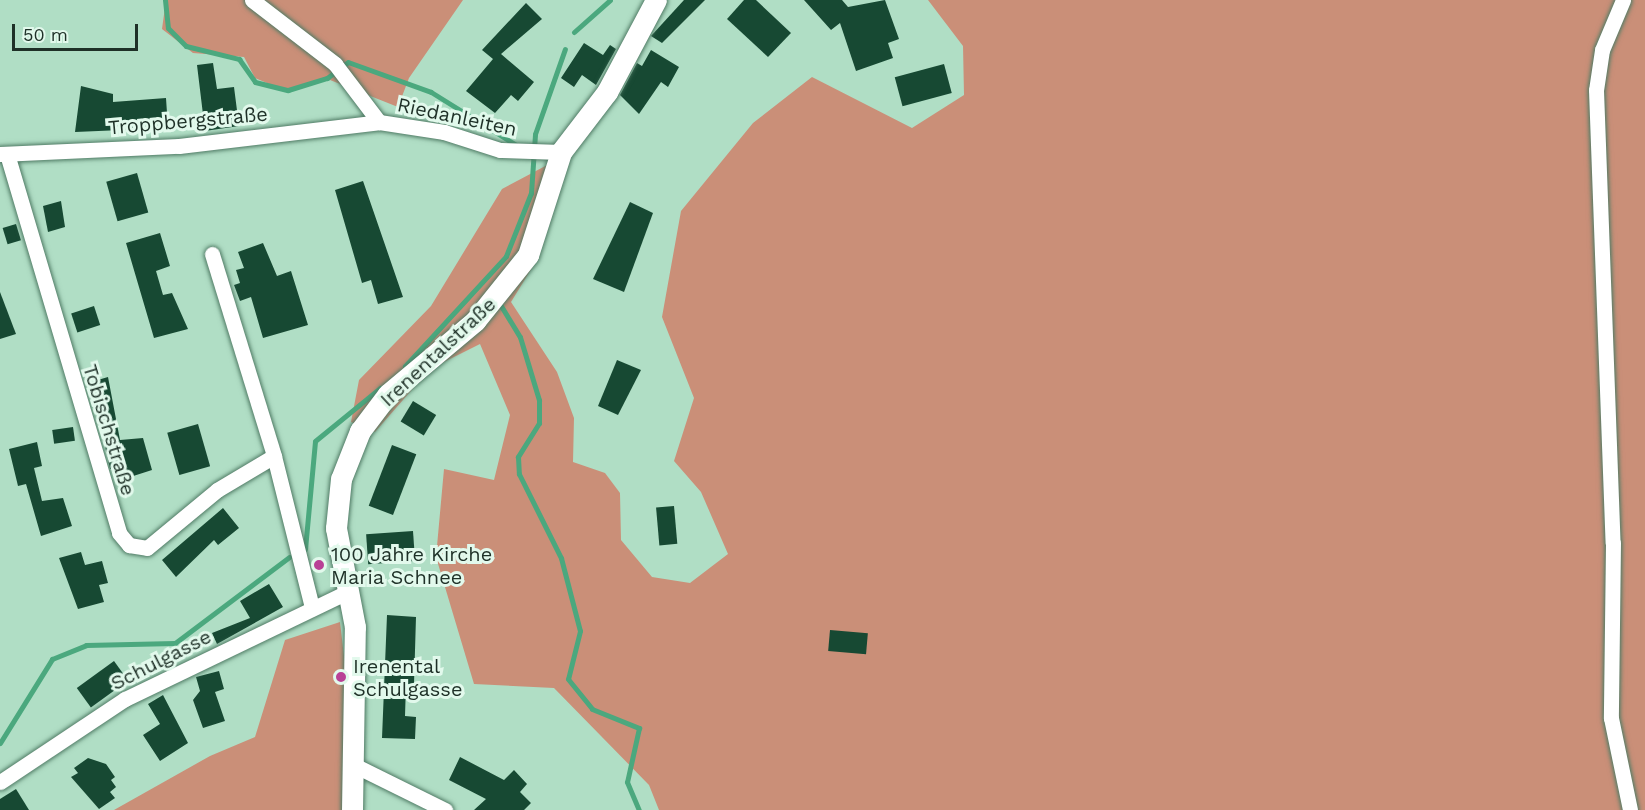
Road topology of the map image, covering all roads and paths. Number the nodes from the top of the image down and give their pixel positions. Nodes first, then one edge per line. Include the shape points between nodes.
1 (252, 0) edge
2 (656, 0) edge
3 (1623, 0) edge
4 (379, 122) junction
5 (553, 153) junction
6 (4, 154) edge
7 (212, 254) dead end
8 (274, 456) junction
9 (349, 591) junction
10 (312, 607) junction
11 (352, 764) junction
12 (0, 782) edge
13 (352, 810) edge
14 (445, 810) edge
15 (1630, 810) edge

1 - 4 street, Riedanleiten via 340,69
2 - 5 street, Irenentalstraße via 607,92
3 - 15 street via 1602,50 1596,90 1613,543 1611,718
4 - 5 street, Riedanleiten via 444,132 515,152
4 - 6 street, Troppbergstraße via 179,146
5 - 9 street, Irenentalstraße via 528,255 488,307 388,394 360,431 341,479 336,528
6 - 8 street, Tobischstraße via 118,533 129,545 147,548 217,490
7 - 8 street
8 - 10 street
9 - 10 street, Schulgasse
9 - 11 street, Irenentalstraße via 355,627
10 - 12 street, Schulgasse via 291,622 186,666 125,699
11 - 13 street, Irenentalstraße
11 - 14 street

